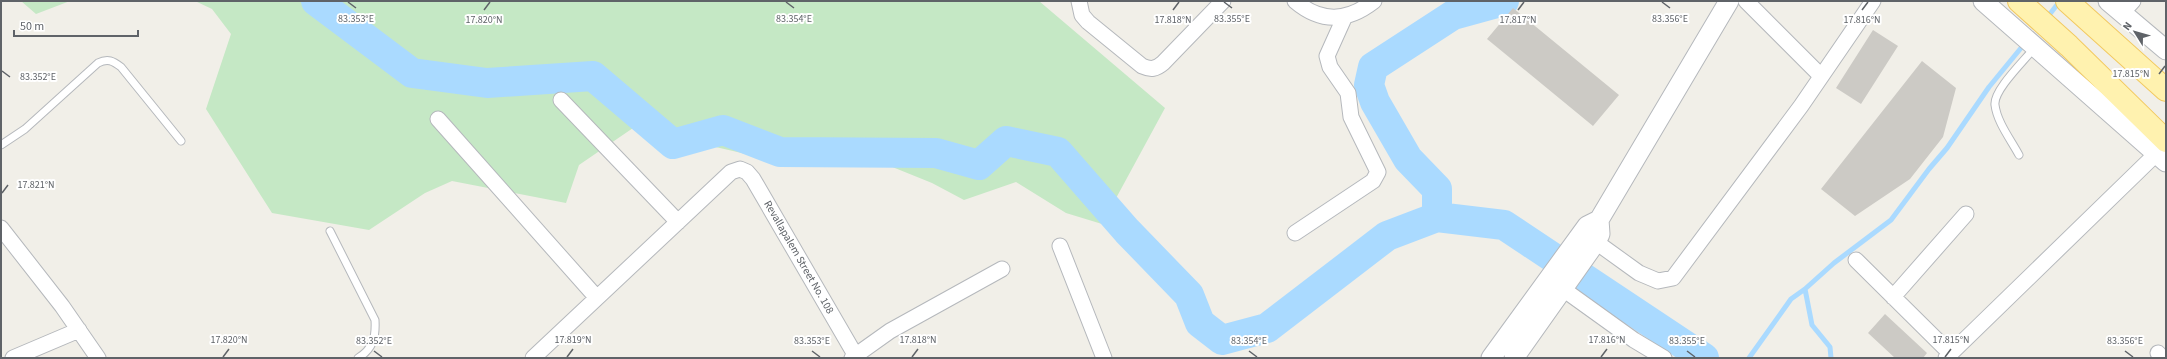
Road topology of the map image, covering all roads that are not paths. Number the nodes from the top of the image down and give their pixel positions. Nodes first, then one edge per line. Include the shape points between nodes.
1 (1079, 1) edge
2 (1223, 1) edge
3 (1295, 1) edge
4 (1374, 1) edge
5 (1729, 1) edge
6 (1746, 1) edge
7 (1873, 1) edge
8 (1983, 1) edge
9 (2108, 1) edge
10 (2068, 2) edge
11 (2128, 7) edge
12 (2027, 8) edge
13 (1345, 16) junction
14 (2036, 47) junction
15 (2166, 50) edge
16 (1821, 76) junction
17 (2166, 90) edge
18 (561, 100) dead end
19 (438, 119) dead end
20 (180, 141) dead end
21 (1, 145) edge
22 (2163, 152) edge
23 (2019, 155) dead end
24 (1966, 214) dead end
25 (678, 222) junction
26 (1, 228) edge
27 (330, 231) dead end
28 (1295, 233) dead end
29 (1588, 243) junction
30 (1060, 246) dead end
31 (1856, 260) dead end
32 (1002, 269) dead end
33 (1562, 281) junction
34 (1893, 297) junction
35 (597, 298) junction
36 (79, 330) junction
37 (1948, 356) edge
38 (855, 357) edge
39 (13, 358) edge
40 (98, 358) edge
41 (358, 358) edge
42 (533, 358) edge
43 (1104, 358) edge
44 (1491, 358) edge
45 (1514, 358) edge
46 (1664, 358) edge

1 - 2 street via 1082,15 1088,22 1149,69 1163,63
3 - 13 street via 1316,15 1329,18
4 - 13 street
5 - 29 street via 1599,220 1587,226
6 - 16 street
7 - 16 street
8 - 14 street
9 - 11 street
10 - 17 main road
11 - 15 street
12 - 22 main road via 2052,31
13 - 28 street via 1327,56 1330,67 1348,93 1351,117 1378,172 1373,181
14 - 22 street
14 - 23 lane via 2002,86 1994,103 1997,114
16 - 29 street via 1673,278 1658,281
18 - 25 street
19 - 35 street
20 - 21 lane via 121,67 113,61 106,60 98,63 25,129
22 - 37 street
24 - 34 street
25 - 35 street
25 - 38 street, Revallapalem Street No. 108 via 731,172 740,169 747,172
26 - 36 street
27 - 41 lane via 375,320 376,334 372,345
29 - 33 street
30 - 43 street
31 - 34 street
32 - 38 street via 890,331
33 - 44 street
33 - 45 street
33 - 46 street via 1634,340
34 - 37 street
35 - 42 street
36 - 39 street
36 - 40 street

